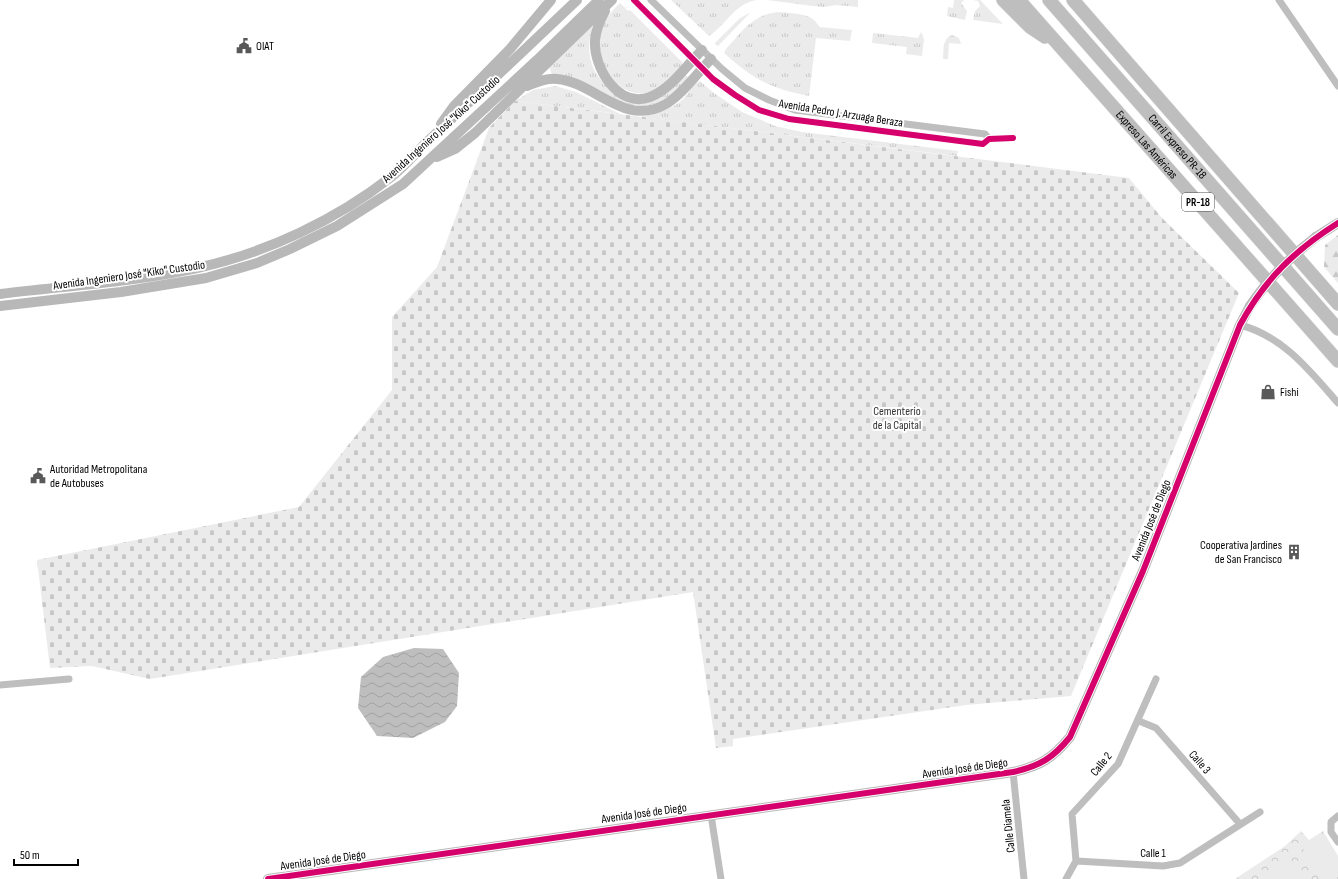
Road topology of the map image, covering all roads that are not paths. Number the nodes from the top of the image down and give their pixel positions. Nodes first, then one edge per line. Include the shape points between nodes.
1 (551, 0) edge
2 (576, 0) edge
3 (598, 0) edge
4 (613, 0) edge
5 (634, 0) edge
6 (651, 0) edge
7 (1003, 0) edge
8 (1019, 0) edge
9 (1049, 0) edge
10 (1073, 0) edge
11 (1279, 0) edge
12 (1057, 44) junction
13 (702, 50) junction
14 (693, 59) junction
15 (711, 59) junction
16 (702, 68) junction
17 (1338, 86) edge
18 (522, 88) junction
19 (1013, 138) dead end
20 (989, 139) junction
21 (425, 144) junction
22 (430, 160) junction
23 (1338, 223) edge
24 (0, 294) edge
25 (1338, 304) edge
26 (0, 306) edge
27 (1240, 325) junction
28 (1338, 329) edge
29 (1338, 361) edge
30 (1338, 403) edge
31 (69, 678) dead end
32 (1156, 679) dead end
33 (0, 685) edge
34 (1139, 721) junction
35 (1013, 772) junction
36 (1260, 812) dead end
37 (711, 815) junction
38 (1338, 816) edge
39 (1240, 824) junction
40 (1338, 842) edge
41 (1076, 861) junction
42 (268, 879) edge
43 (721, 879) edge
44 (1024, 879) edge
45 (1066, 879) edge

1 - 21 main road via 510,49 454,106
2 - 21 main road, Avenida Ingeniero José "Kiko" Custodio
3 - 22 main road, Avenida Ingeniero José "Kiko" Custodio
4 - 14 main road via 599,24 595,40 596,57 602,72 617,90 631,98 649,98 673,81
4 - 18 main road
5 - 14 street, Avenida Pedro J. Arzuaga Beraza
6 - 13 street, Avenida Pedro J. Arzuaga Beraza
7 - 12 highway via 1030,27
8 - 12 highway, Expreso Las Américas / PR-18
9 - 28 highway, Carril Expreso PR-18
10 - 25 highway
11 - 17 street
12 - 29 highway, Expreso Las Américas / PR-18 via 1169,167
13 - 14 main road
13 - 15 street, Avenida Pedro J. Arzuaga Beraza
14 - 16 street, Avenida Pedro J. Arzuaga Beraza
15 - 16 main road
15 - 20 street, Avenida Pedro J. Arzuaga Beraza via 745,88 795,110 985,134
16 - 18 main road via 667,103 650,110 639,111 622,107 558,79 541,80
16 - 20 street, Avenida Pedro J. Arzuaga Beraza via 735,96 759,110 789,119 983,144
18 - 22 main road via 475,134 460,145
19 - 20 street, Avenida Pedro J. Arzuaga Beraza
21 - 24 main road, Avenida Ingeniero José "Kiko" Custodio via 407,164 340,211 281,241 256,250 197,268
22 - 26 main road, Avenida Ingeniero José "Kiko" Custodio via 402,184 337,226 290,250 257,263 171,285
23 - 27 main road, Avenida José de Diego, bridge via 1316,237 1282,266 1264,285
27 - 30 street via 1259,332 1298,358
27 - 35 main road, Avenida José de Diego via 1142,571 1070,737 1058,752 1045,761
31 - 33 street
32 - 34 street, Calle 2
34 - 39 street, Calle 3 via 1156,728
34 - 41 street, Calle 2 via 1118,764 1072,814
35 - 37 main road, Avenida José de Diego
35 - 44 street, Calle Diamela
36 - 39 street, Calle 1
37 - 42 main road, Avenida José de Diego
37 - 43 street
38 - 40 street via 1331,822 1331,832
39 - 41 street, Calle 1 via 1180,863 1163,866
41 - 45 street

